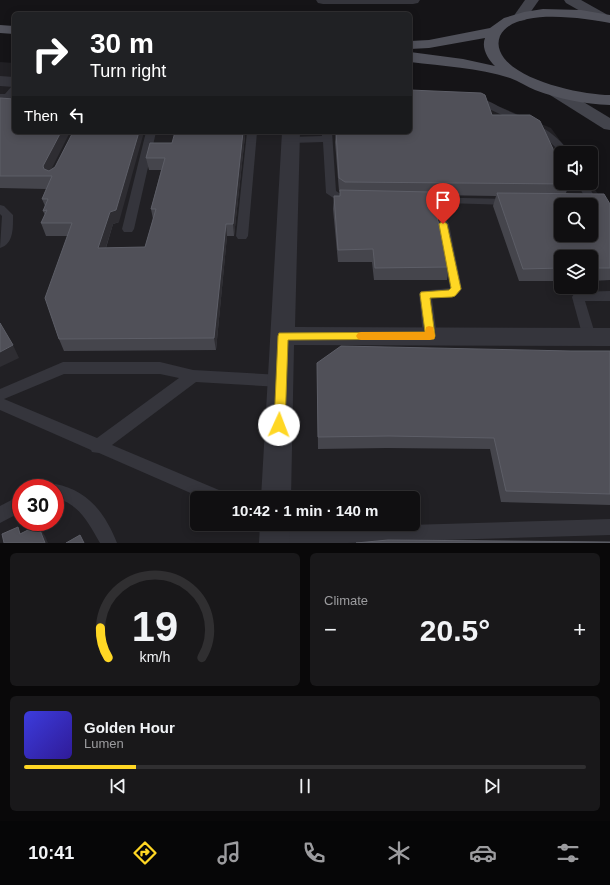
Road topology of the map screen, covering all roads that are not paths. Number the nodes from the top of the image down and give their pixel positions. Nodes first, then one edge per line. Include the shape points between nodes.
1 (323, 0) edge
2 (413, 0) edge
3 (532, 0) edge
4 (571, 0) edge
5 (362, 1) edge
6 (520, 17) junction
7 (606, 18) edge
8 (0, 29) edge
9 (12, 30) edge
10 (494, 32) junction
11 (0, 40) edge
12 (12, 40) edge
13 (412, 45) edge
14 (412, 57) edge
15 (514, 74) junction
16 (0, 81) edge
17 (12, 82) edge
18 (12, 91) edge
19 (556, 92) junction
20 (0, 97) edge
21 (465, 100) edge
22 (610, 100) edge
23 (610, 125) edge
24 (151, 134) edge
25 (252, 134) edge
26 (327, 135) edge
27 (291, 136) edge
28 (560, 146) edge
29 (586, 190) edge
30 (584, 198) edge
31 (365, 200) edge
32 (404, 200) edge
33 (522, 202) edge
34 (0, 208) edge
35 (443, 224) dead end
36 (128, 229) dead end
37 (242, 236) dead end
38 (0, 244) edge
39 (610, 296) edge
40 (283, 336) junction
41 (430, 336) junction
42 (599, 337) edge
43 (193, 376) junction
44 (281, 381) junction
45 (0, 395) edge
46 (0, 404) edge
47 (97, 446) junction
48 (203, 491) edge
49 (276, 491) edge
50 (64, 493) edge
51 (12, 508) edge
52 (0, 515) edge
53 (610, 527) edge
54 (275, 535) edge
55 (109, 543) edge

1 - 5 street
2 - 5 street
3 - 6 street
4 - 7 street
6 - 7 main road via 558,12
6 - 10 main road via 505,23
8 - 9 main road
10 - 13 main road
10 - 15 main road via 490,42 492,52 500,64
11 - 12 main road
14 - 15 main road
15 - 19 main road
16 - 17 street
18 - 20 lane via 7,97
19 - 22 main road
19 - 23 street
21 - 28 lane via 481,100 525,120
24 - 36 lane
25 - 37 lane
26 - 27 lane
26 - 31 lane via 331,193 342,199
27 - 40 street
29 - 30 lane via 589,196
32 - 33 lane
34 - 38 lane via 8,215 8,234
35 - 41 lane via 456,289 452,293 425,294
39 - 42 lane via 578,297
40 - 41 street
40 - 44 street
41 - 42 street
43 - 44 lane
43 - 45 lane via 160,368 63,368
43 - 47 lane
44 - 49 street
46 - 47 lane
47 - 48 lane
50 - 55 lane via 80,500
51 - 52 lane
53 - 54 lane

